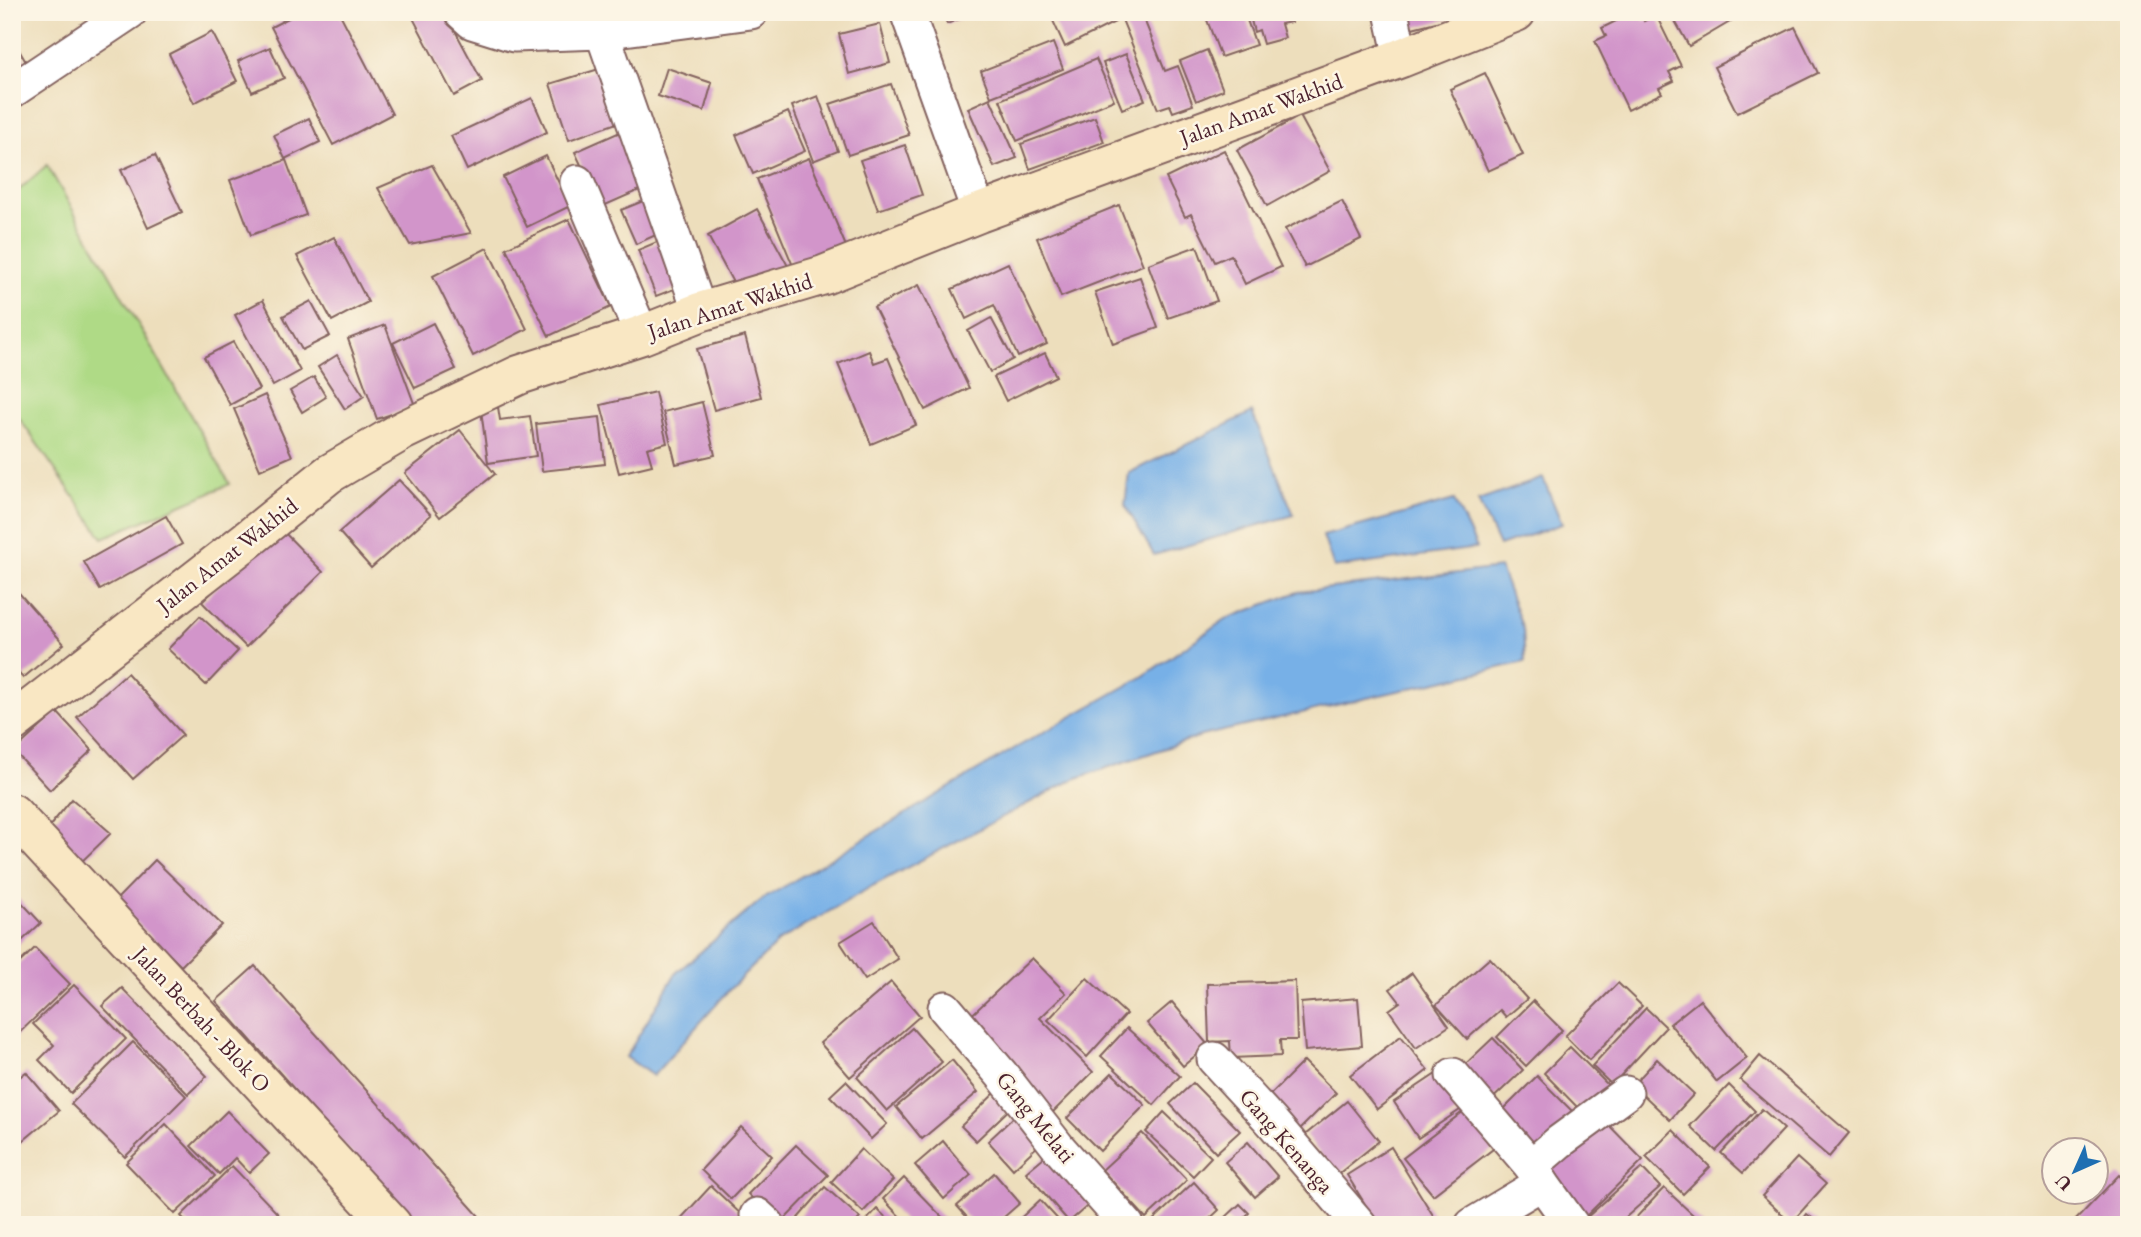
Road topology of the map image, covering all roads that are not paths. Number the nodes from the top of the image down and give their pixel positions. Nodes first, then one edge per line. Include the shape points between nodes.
1 (130, 12) edge
2 (461, 12) edge
3 (751, 12) edge
4 (907, 12) edge
5 (1391, 12) edge
6 (1516, 12) edge
7 (602, 32) junction
8 (1401, 58) junction
9 (12, 91) edge
10 (577, 182) dead end
11 (979, 214) junction
12 (700, 312) junction
13 (642, 335) junction
14 (12, 723) edge
15 (12, 813) edge
16 (945, 1008) dead end
17 (1214, 1059) dead end
18 (1453, 1076) dead end
19 (1626, 1093) dead end
20 (1536, 1175) junction
21 (393, 1225) edge
22 (1127, 1225) edge
23 (1360, 1225) edge
24 (1472, 1225) edge
25 (1572, 1225) edge

1 - 9 street
2 - 7 street via 472,22 514,35
3 - 7 street
4 - 11 street
5 - 8 street
6 - 8 street, Jalan Amat Wakhid
7 - 12 street
8 - 11 street, Jalan Amat Wakhid
10 - 13 street
11 - 12 street, Jalan Amat Wakhid via 824,275
12 - 13 street, Jalan Amat Wakhid
13 - 14 street, Jalan Amat Wakhid via 519,375 404,430 329,474
15 - 21 street, Jalan Berbah - Blok O
16 - 22 street, Gang Melati
17 - 23 street, Gang Kenanga
18 - 20 street
19 - 20 street
20 - 24 street
20 - 25 street

